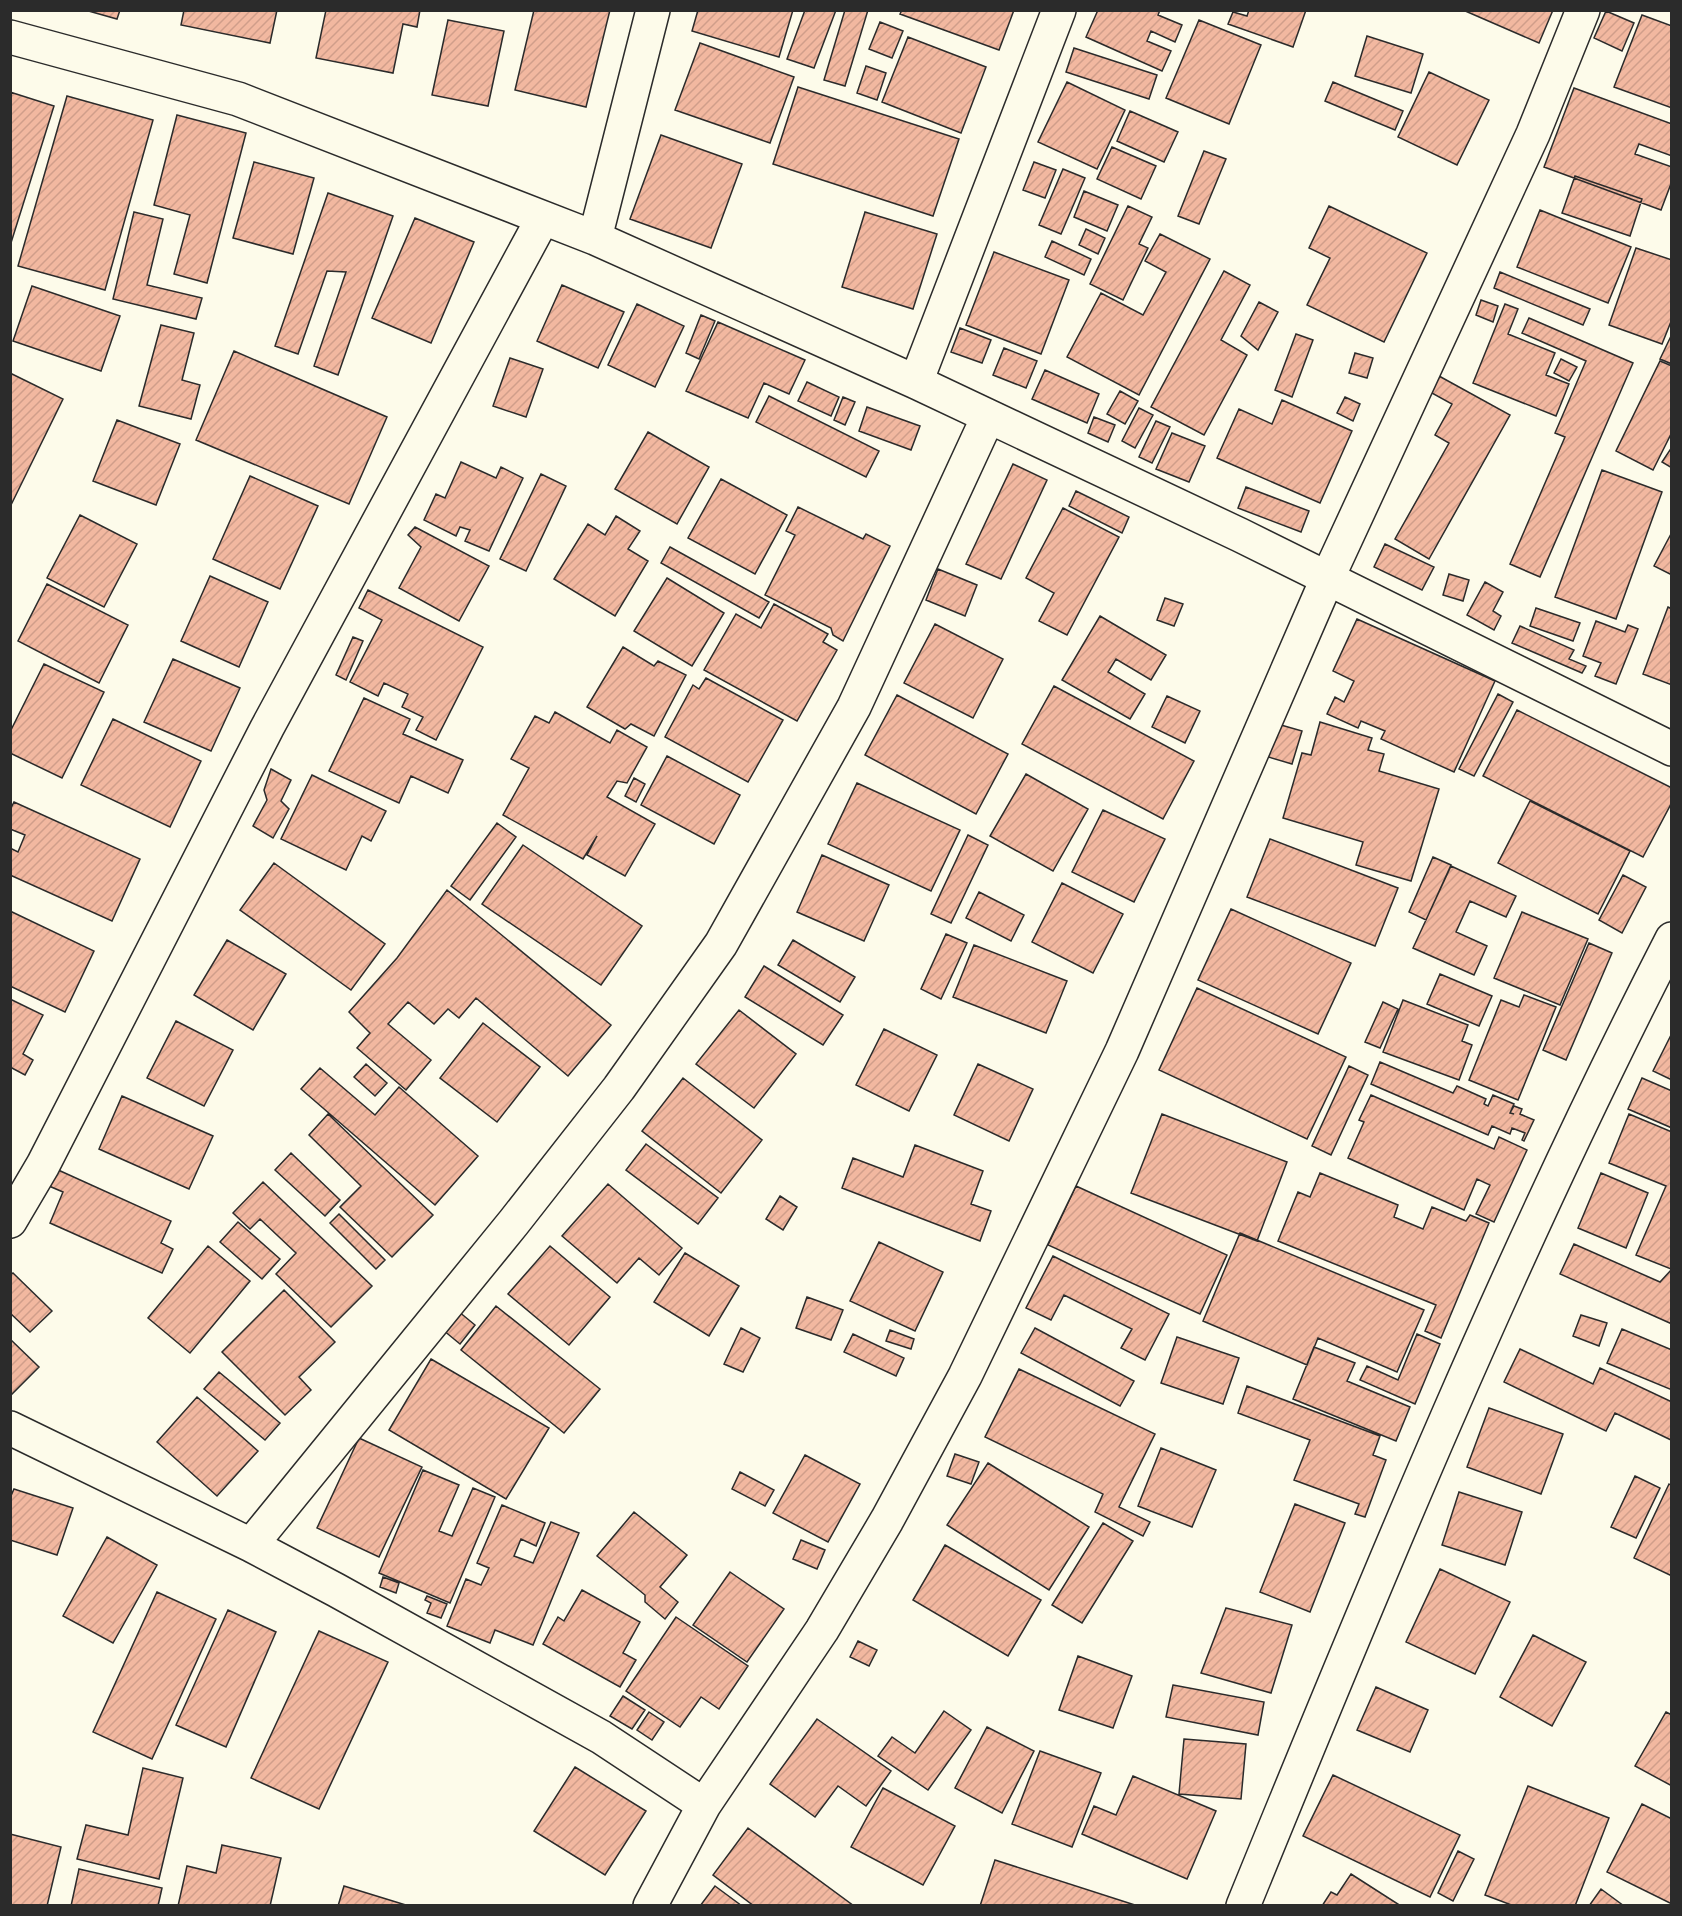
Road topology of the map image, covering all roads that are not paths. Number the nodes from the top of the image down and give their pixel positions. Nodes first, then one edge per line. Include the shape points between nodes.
1 (653, 10) edge
2 (1059, 10) edge
3 (1583, 10) edge
4 (10, 37) edge
5 (543, 218) junction
6 (595, 238) junction
7 (916, 382) junction
8 (988, 417) junction
9 (1328, 577) junction
10 (1671, 749) edge
11 (1671, 939) edge
12 (10, 1221) edge
13 (10, 1428) edge
14 (251, 1545) junction
15 (704, 1805) junction
16 (650, 1905) edge
17 (1243, 1905) edge

1 - 6 street
2 - 7 street
3 - 9 street via 1533,134
4 - 5 street via 238,99
5 - 6 street
5 - 12 street via 267,728 43,1165
6 - 7 street
7 - 8 street
8 - 9 street
8 - 14 street via 854,707 721,944 619,1088
9 - 10 street
9 - 15 street via 1122,1051 965,1376 822,1630
11 - 17 street via 1596,1092 1464,1381
13 - 14 street
14 - 15 street via 601,1737
15 - 16 street

